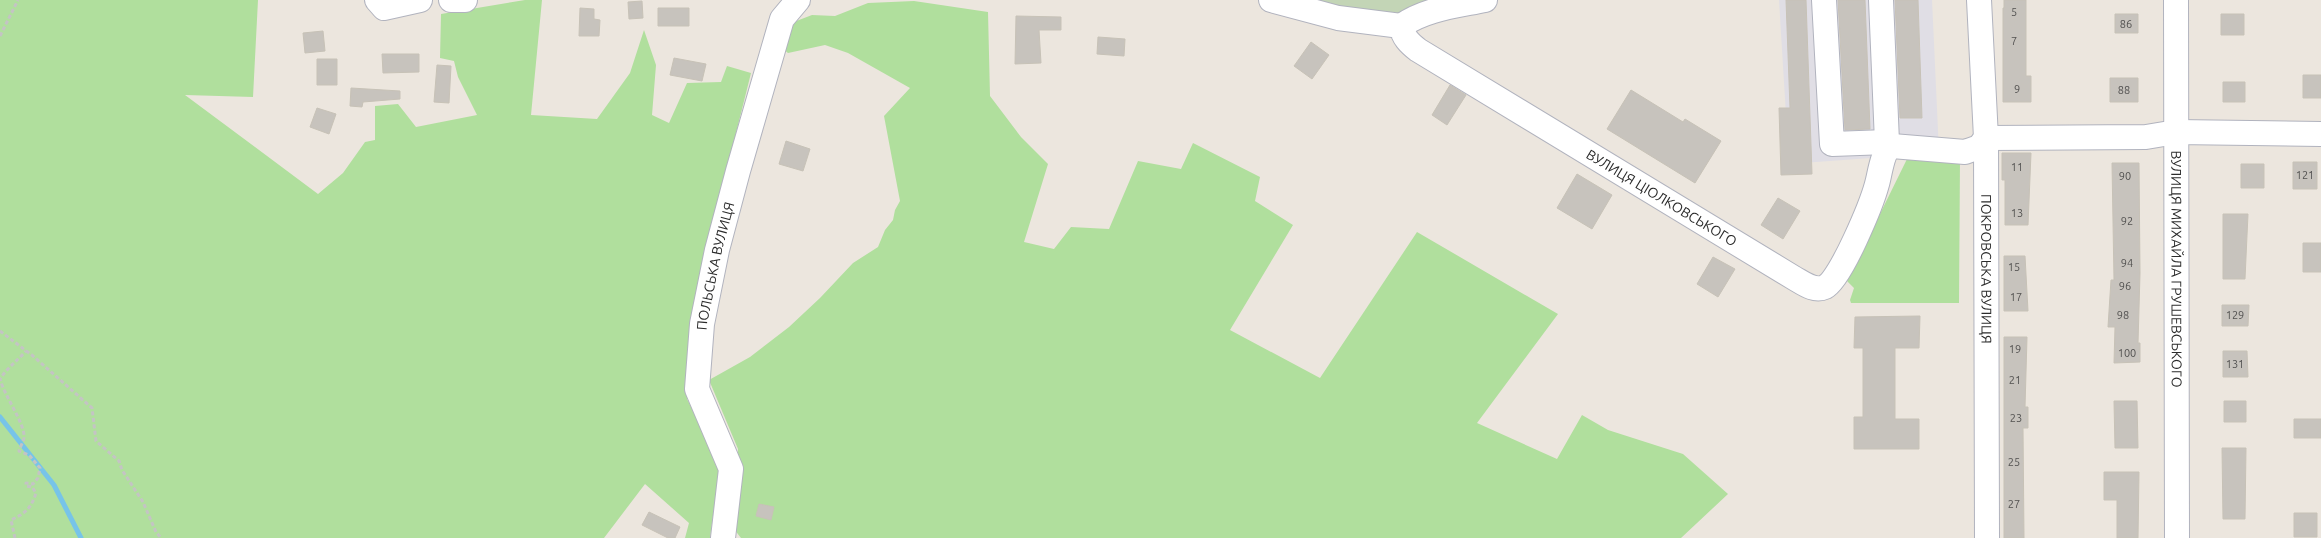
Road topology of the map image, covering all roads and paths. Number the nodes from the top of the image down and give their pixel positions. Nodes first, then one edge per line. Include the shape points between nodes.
1 (18, 0) edge
2 (377, 0) edge
3 (420, 0) edge
4 (451, 0) edge
5 (465, 0) edge
6 (798, 0) edge
7 (1271, 0) edge
8 (1485, 0) edge
9 (1824, 0) edge
10 (1881, 0) edge
11 (1979, 0) edge
12 (2176, 0) edge
13 (1401, 26) junction
14 (0, 36) edge
15 (2176, 132) junction
16 (2321, 134) edge
17 (1986, 138) junction
18 (1888, 144) junction
19 (0, 330) edge
20 (26, 351) junction
21 (16, 538) edge
22 (161, 538) edge
23 (723, 538) edge
24 (1987, 538) edge
25 (2176, 538) edge

1 - 14 path
2 - 3 street via 384,8
4 - 5 street
6 - 23 street, ПОЛЬСЬКА ВУЛИЦЯ via 782,19 779,28 733,189 702,324 697,389 731,469
7 - 13 street via 1338,18
8 - 13 street via 1436,10 1408,20
9 - 18 street via 1832,144
10 - 18 street
11 - 17 street, ПОКРОВСЬКА ВУЛИЦЯ
12 - 15 street, ВУЛИЦЯ МИХАЙЛА ГРУШЕВСЬКОГО
13 - 18 street, ВУЛИЦЯ ЦІОЛКОВСЬКОГО via 1408,43 1418,50 1818,289 1827,286 1844,263 1876,187
15 - 16 street
15 - 17 street via 2146,137
15 - 25 street, ВУЛИЦЯ МИХАЙЛА ГРУШЕВСЬКОГО
17 - 18 street via 1978,147 1965,152
17 - 24 street, ПОКРОВСЬКА ВУЛИЦЯ
19 - 20 path
20 - 21 path via 0,379 24,437 19,451 29,455 40,468 33,484 26,483 36,493 31,507 11,520
20 - 22 path via 92,408 96,441 119,461

